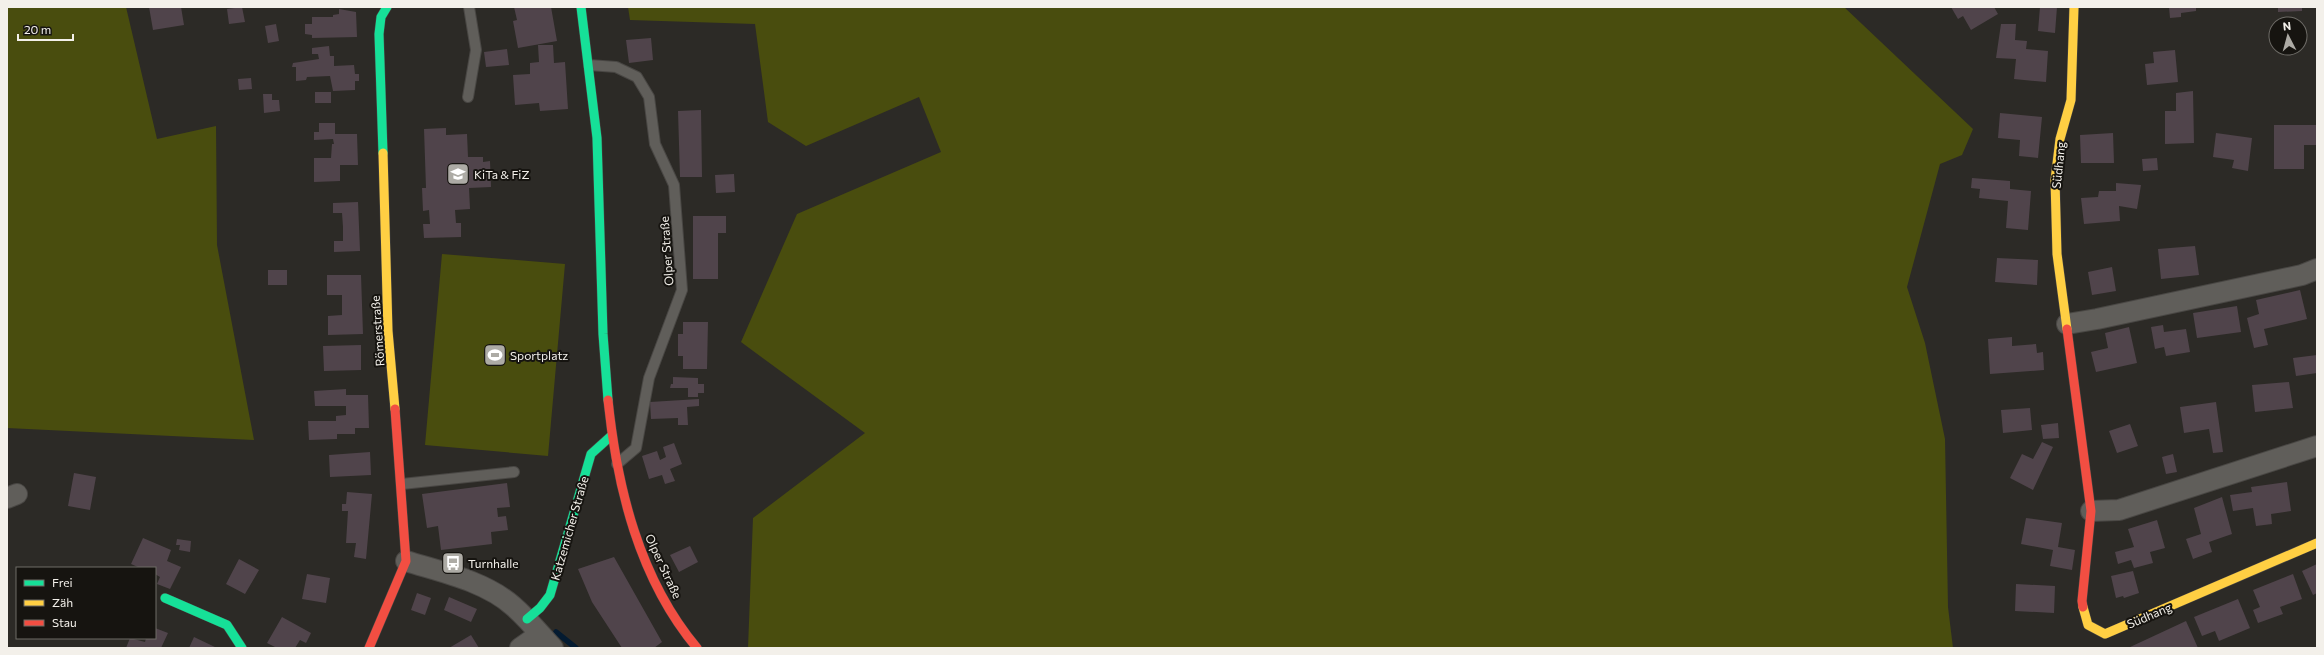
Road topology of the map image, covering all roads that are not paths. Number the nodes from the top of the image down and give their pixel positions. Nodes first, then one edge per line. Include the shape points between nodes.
1 (387, 7) edge
2 (469, 7) edge
3 (581, 7) edge
4 (2074, 7) edge
5 (589, 65) junction
6 (468, 98) dead end
7 (2317, 269) edge
8 (2067, 324) junction
9 (611, 436) junction
10 (2317, 446) edge
11 (616, 466) junction
12 (514, 472) dead end
13 (402, 484) junction
14 (2091, 511) junction
15 (2317, 543) edge
16 (406, 561) junction
17 (165, 598) dead end
18 (527, 619) junction
19 (547, 641) edge
20 (242, 648) edge
21 (369, 648) edge
22 (520, 648) edge
23 (697, 648) edge

1 - 13 street, Römerstraße via 381,17 379,34 387,323
2 - 6 lane via 476,50
3 - 5 street, Olper Straße
4 - 8 street, Südhang via 2071,100 2060,139 2055,180 2057,254
5 - 9 street, Olper Straße via 599,181 603,350
5 - 11 lane, Olper Straße via 616,67 637,77 649,96 655,144 674,185 682,290 649,378 636,448
7 - 8 street via 2294,277
8 - 14 street, Südhang
9 - 11 street, Olper Straße
9 - 18 street, Katzemicher Straße via 591,454 550,595
10 - 14 street via 2119,510
11 - 23 street, Olper Straße via 628,516 640,551 662,597
12 - 13 lane
13 - 16 street, Römerstraße
14 - 15 street, Südhang via 2082,601 2088,625 2106,634
16 - 18 street via 475,584 502,597
16 - 21 street, Römerstraße
17 - 20 street via 227,625
18 - 19 street
19 - 22 street

